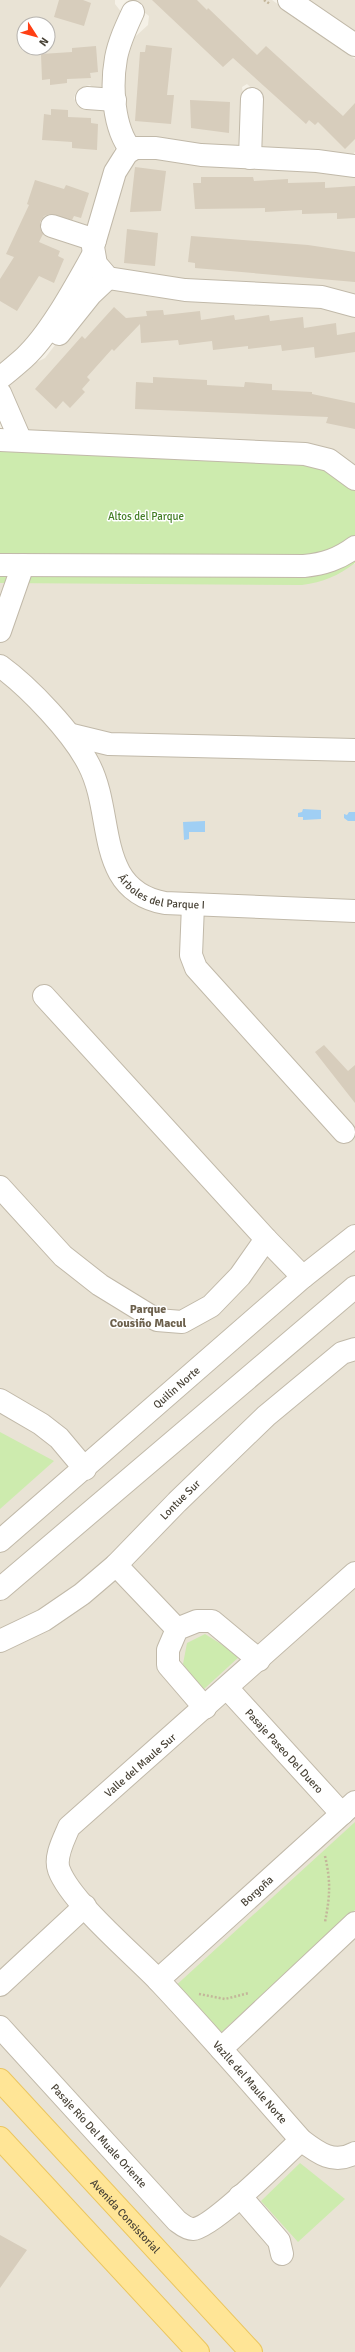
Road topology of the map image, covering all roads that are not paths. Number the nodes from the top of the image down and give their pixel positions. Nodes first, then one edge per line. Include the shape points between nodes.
1 (289, 0) edge
2 (133, 12) dead end
3 (355, 44) edge
4 (87, 98) dead end
5 (252, 99) dead end
6 (115, 100) junction
7 (131, 150) junction
8 (250, 158) junction
9 (355, 166) edge
10 (52, 226) dead end
11 (94, 248) junction
12 (108, 278) junction
13 (355, 306) edge
14 (60, 322) junction
15 (0, 378) edge
16 (0, 392) edge
17 (10, 439) edge
18 (355, 479) edge
19 (355, 547) edge
20 (0, 565) edge
21 (23, 565) junction
22 (0, 631) edge
23 (0, 666) edge
24 (72, 735) junction
25 (126, 743) junction
26 (355, 750) edge
27 (96, 781) junction
28 (194, 905) junction
29 (355, 911) edge
30 (44, 996) dead end
31 (344, 1132) dead end
32 (0, 1187) edge
33 (355, 1236) edge
34 (266, 1239) junction
35 (304, 1277) junction
36 (355, 1288) edge
37 (355, 1349) edge
38 (0, 1400) edge
39 (85, 1469) junction
40 (0, 1541) edge
41 (116, 1565) junction
42 (355, 1573) edge
43 (0, 1589) edge
44 (177, 1629) junction
45 (0, 1641) edge
46 (259, 1660) junction
47 (226, 1688) junction
48 (205, 1708) junction
49 (348, 1808) edge
50 (85, 1906) junction
51 (355, 1923) edge
52 (158, 1980) junction
53 (0, 1986) edge
54 (0, 2027) edge
55 (221, 2049) junction
56 (0, 2080) edge
57 (0, 2138) edge
58 (301, 2140) junction
59 (355, 2153) edge
60 (240, 2196) junction
61 (282, 2254) dead end
62 (198, 2352) edge
63 (251, 2352) edge

1 - 3 street
2 - 6 street via 116,59
4 - 6 street
5 - 8 street
6 - 7 street via 120,131
7 - 8 street via 140,147 189,154
7 - 11 street via 119,163 115,172
8 - 9 street
10 - 11 street
11 - 12 street via 98,269
11 - 14 street
12 - 13 street via 185,290 322,298
12 - 14 street
14 - 15 street via 39,354 24,358
16 - 17 street
17 - 18 street via 305,454 329,460
19 - 21 street via 336,559 304,566
20 - 21 street
21 - 22 street
23 - 24 street, Árboles del Parque I
24 - 25 street via 109,744
24 - 27 street, Árboles del Parque I
25 - 26 street
25 - 27 street via 114,747 102,758 97,767
27 - 28 street, Árboles del Parque I via 116,869 124,882 137,894 152,901
28 - 29 street, Árboles del Parque I
28 - 31 street via 191,955 196,968
30 - 34 street
32 - 34 street via 63,1256 100,1285 157,1320 182,1322 211,1306 240,1276
33 - 35 street, Quilín Norte
34 - 35 street
35 - 39 street, Quilín Norte
36 - 43 street
37 - 41 street, Lontue Sur via 342,1354 266,1416
38 - 39 street via 41,1424 59,1438
39 - 40 street, Quilín Norte
41 - 44 street
41 - 45 street, Lontue Sur via 82,1594 44,1620
42 - 46 street, Valle del Maule Sur
44 - 46 street via 197,1621 212,1622
44 - 48 street via 168,1650 168,1665
46 - 47 street, Valle del Maule Sur
47 - 48 street, Valle del Maule Sur
47 - 49 street, Pasaje Paseo Del Duero
48 - 50 street, Valle del Maule Sur via 69,1827 60,1850 58,1868 64,1881
49 - 52 street, Borgoña
50 - 52 street, Valle del Maule Sur
50 - 53 street
51 - 55 street
52 - 55 street, Vazlle del Maule Norte
54 - 60 street, Pasaje Río Del Muale Oriente via 177,2221 194,2229 204,2225
55 - 58 street, Vazlle del Maule Norte
56 - 63 main road, Avenida Consistorial
57 - 62 main road
58 - 59 street, Vazlle del Maule Norte via 330,2159
58 - 60 street
60 - 61 street via 279,2241

